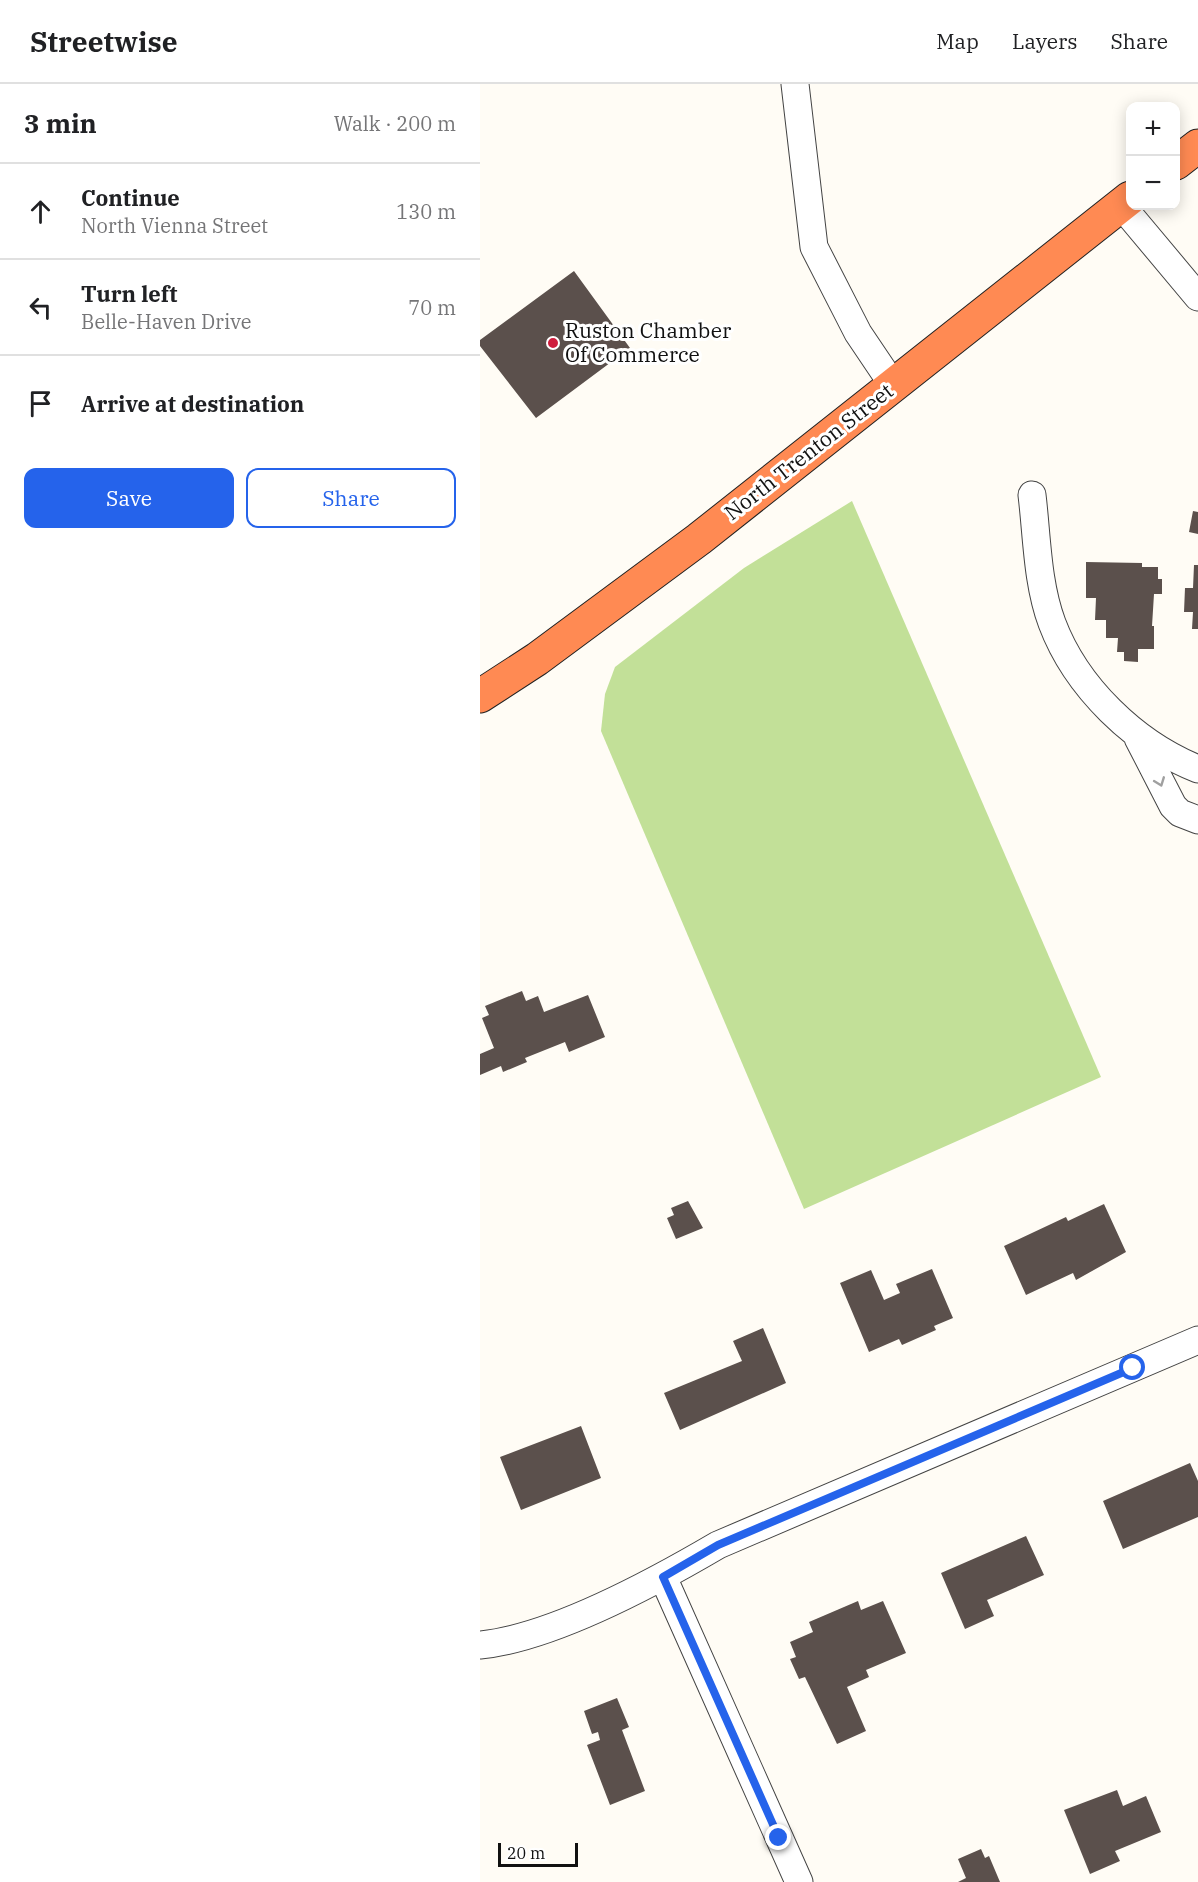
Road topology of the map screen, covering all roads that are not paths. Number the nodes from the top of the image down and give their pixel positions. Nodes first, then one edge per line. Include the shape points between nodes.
1 (795, 84) edge
2 (1198, 146) edge
3 (1180, 160) edge
4 (1126, 202) edge
5 (1132, 210) edge
6 (1198, 297) edge
7 (893, 385) junction
8 (1032, 495) dead end
9 (480, 696) edge
10 (1134, 732) junction
11 (1198, 769) edge
12 (1198, 820) edge
13 (1198, 1340) edge
14 (663, 1577) junction
15 (480, 1645) edge
16 (799, 1882) edge

1 - 7 street via 814,247 858,333
2 - 3 highway
4 - 7 highway, North Trenton Street
5 - 6 street
7 - 9 highway, North Trenton Street via 699,539 537,659
8 - 10 street via 1044,596 1052,623 1084,679
10 - 11 street via 1158,750
10 -> 12 street via 1173,806
13 - 14 street via 718,1545
14 - 15 street via 542,1630
14 - 16 street

